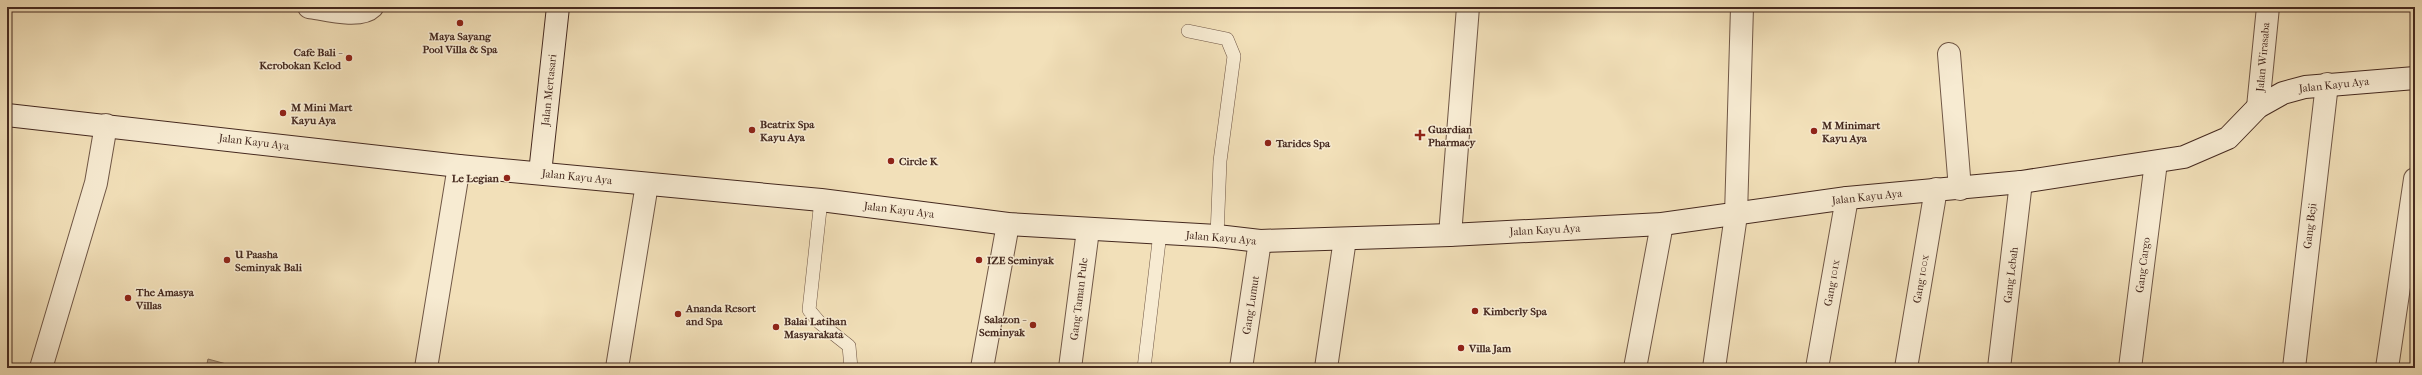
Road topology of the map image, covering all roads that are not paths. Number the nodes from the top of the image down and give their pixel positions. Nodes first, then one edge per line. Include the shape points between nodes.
1 (309, 7) edge
2 (372, 7) edge
3 (558, 7) edge
4 (1468, 7) edge
5 (1742, 7) edge
6 (2268, 7) edge
7 (1188, 31) dead end
8 (1949, 54) dead end
9 (2415, 78) edge
10 (2327, 84) junction
11 (2258, 107) junction
12 (7, 115) edge
13 (106, 125) junction
14 (2156, 162) junction
15 (459, 166) junction
16 (540, 173) junction
17 (2415, 179) edge
18 (2021, 182) junction
19 (648, 184) junction
20 (1936, 189) junction
21 (1960, 189) junction
22 (1847, 198) junction
23 (821, 200) junction
24 (1736, 215) junction
25 (1008, 224) junction
26 (1662, 224) junction
27 (1088, 230) junction
28 (1160, 233) junction
29 (1450, 235) junction
30 (1217, 236) junction
31 (1345, 239) junction
32 (1260, 242) junction
33 (41, 368) edge
34 (426, 368) edge
35 (617, 368) edge
36 (851, 368) edge
37 (982, 368) edge
38 (1070, 368) edge
39 (1144, 368) edge
40 (1241, 368) edge
41 (1326, 368) edge
42 (1635, 368) edge
43 (1714, 368) edge
44 (1817, 368) edge
45 (1906, 368) edge
46 (1999, 368) edge
47 (2130, 368) edge
48 (2294, 368) edge
49 (2387, 368) edge

1 - 2 street via 356,12 368,11
3 - 16 street, Jalan Mertasari
4 - 29 street
5 - 24 street
6 - 11 street, Jalan Wirasaba
7 - 30 lane via 1227,39 1234,56 1220,162
8 - 21 street
9 - 10 street, Jalan Kayu Aya
10 - 11 street, Jalan Kayu Aya via 2283,93
10 - 48 street, Gang Beji
11 - 14 street, Jalan Kayu Aya via 2228,138 2184,157
12 - 13 street, Jalan Kayu Aya
13 - 15 street, Jalan Kayu Aya
13 - 33 street via 94,191
14 - 18 street, Jalan Kayu Aya
14 - 47 street, Gang Cargo
15 - 16 street, Jalan Kayu Aya
15 - 34 street
16 - 19 street, Jalan Kayu Aya
17 - 49 street
18 - 21 street, Jalan Kayu Aya
18 - 46 street, Gang Lebah
19 - 23 street, Jalan Kayu Aya
19 - 35 street
20 - 21 street, Jalan Kayu Aya
20 - 22 street, Jalan Kayu Aya
20 - 45 street, Gang 100x
22 - 24 street, Jalan Kayu Aya
22 - 44 street, Gang 101x
23 - 25 street, Jalan Kayu Aya
23 - 36 lane via 809,310 820,323 849,346
24 - 26 street, Jalan Kayu Aya
24 - 43 street
25 - 27 street, Jalan Kayu Aya
25 - 37 street
26 - 29 street, Jalan Kayu Aya
26 - 42 street
27 - 28 street, Jalan Kayu Aya
27 - 38 street, Gang Taman Pule
28 - 30 street, Jalan Kayu Aya
28 - 39 lane
29 - 31 street, Jalan Kayu Aya
30 - 32 street, Jalan Kayu Aya
31 - 32 street, Jalan Kayu Aya
31 - 41 street
32 - 40 street, Gang Lumut

